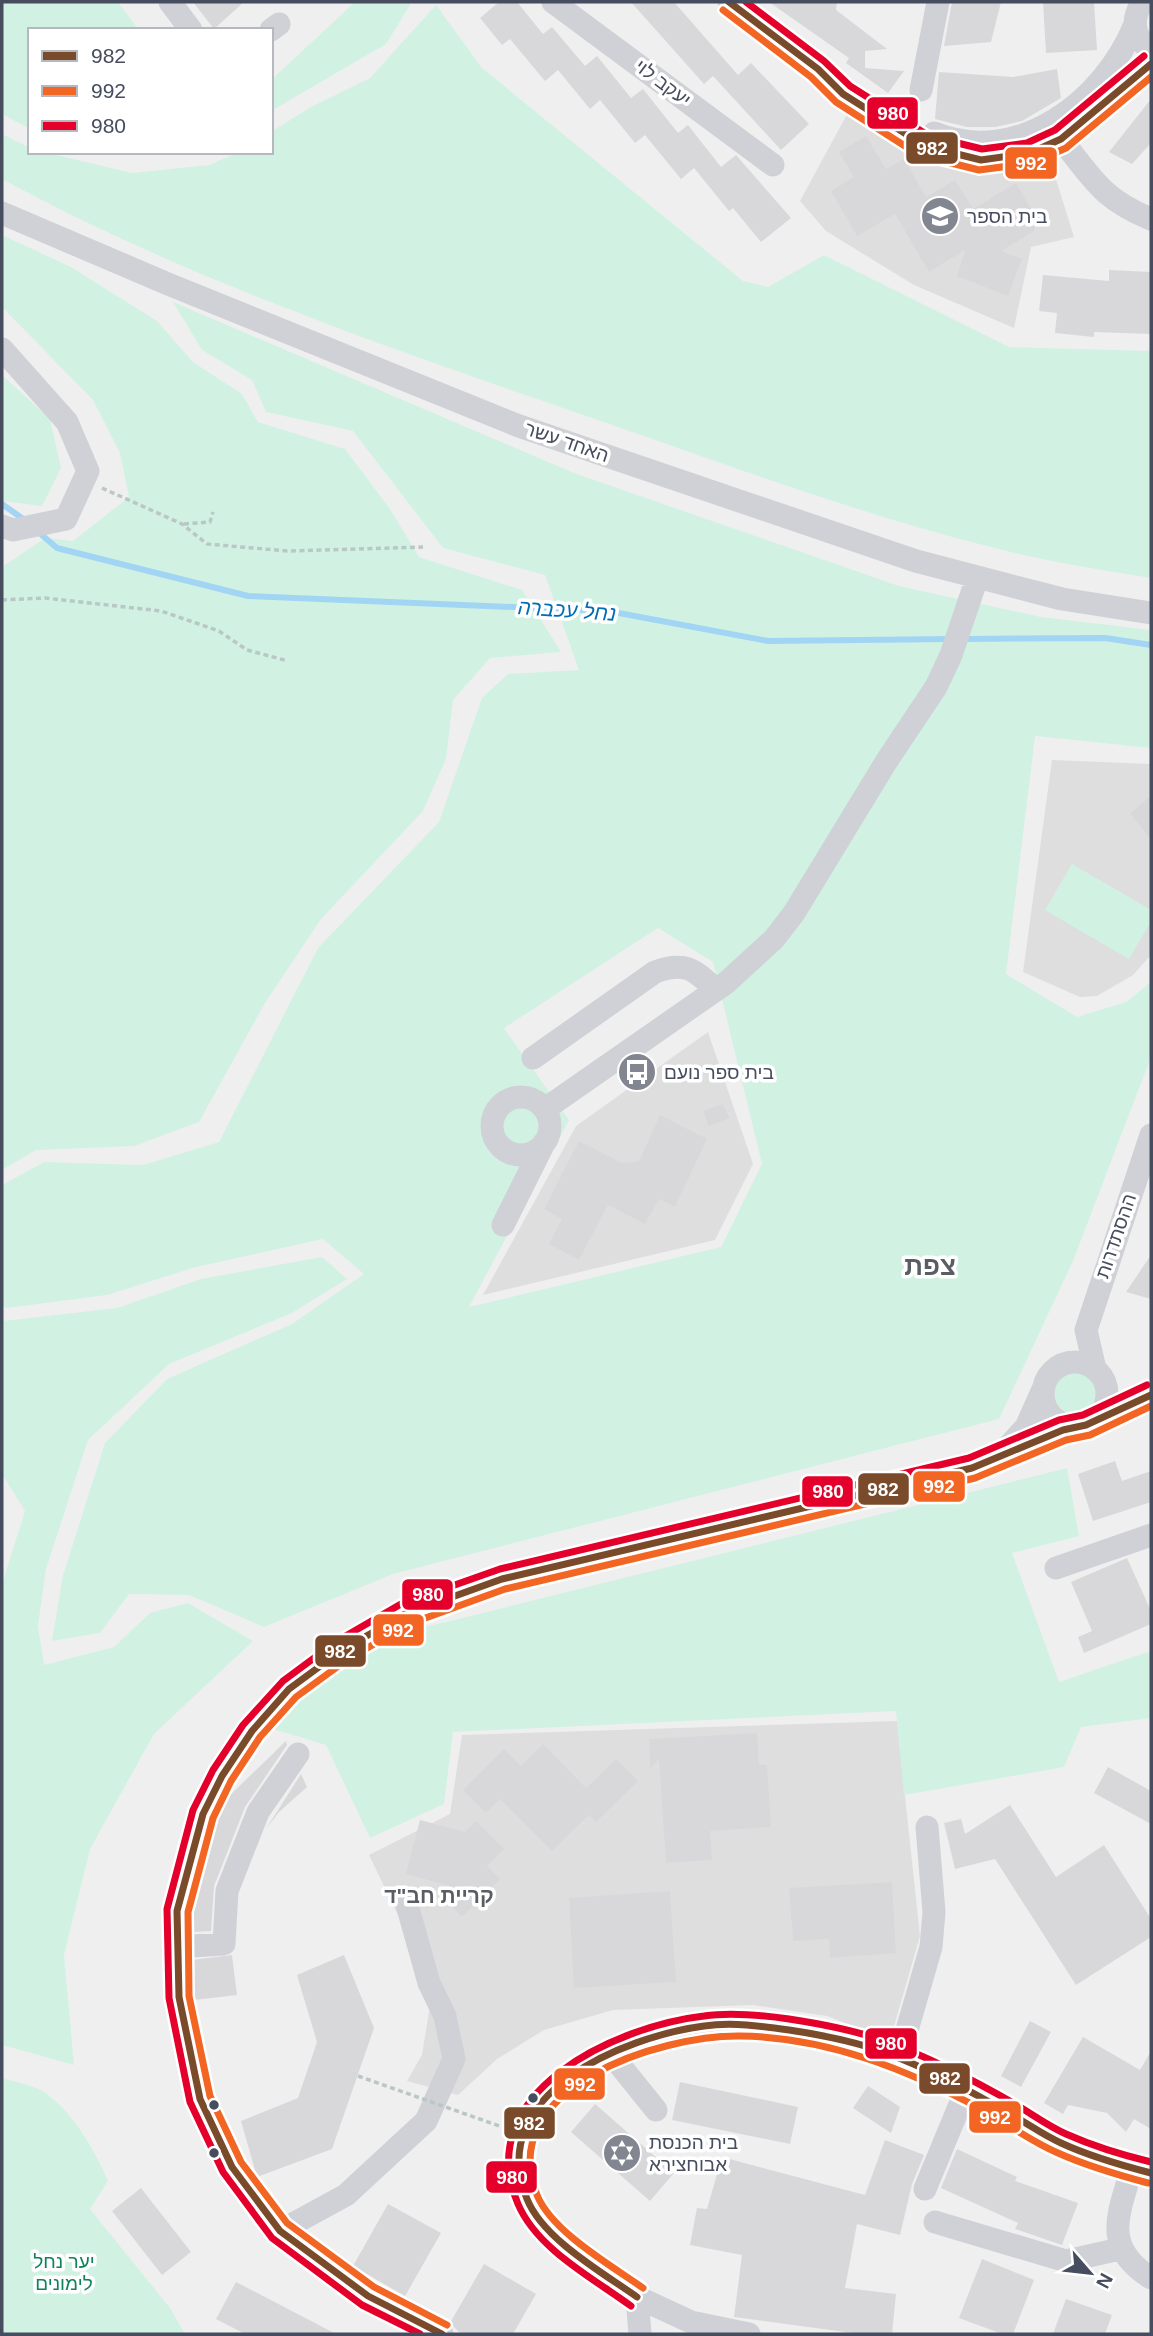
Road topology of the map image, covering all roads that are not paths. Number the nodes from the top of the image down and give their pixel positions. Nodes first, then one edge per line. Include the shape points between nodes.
1 (170, 2) edge
2 (553, 2) edge
3 (729, 2) edge
4 (937, 2) edge
5 (1140, 8) edge
6 (190, 28) edge
7 (1151, 50) edge
8 (1151, 64) edge
9 (818, 69) junction
10 (921, 90) dead end
11 (1061, 139) junction
12 (773, 165) dead end
13 (2, 213) edge
14 (1151, 219) edge
15 (2, 349) edge
16 (8, 532) edge
17 (977, 578) junction
18 (1151, 614) edge
19 (716, 990) junction
20 (533, 1058) dead end
21 (545, 1109) junction
22 (1151, 1135) edge
23 (548, 1137) junction
24 (503, 1225) dead end
25 (1095, 1297) junction
26 (1101, 1377) junction
27 (1050, 1378) junction
28 (1151, 1393) edge
29 (1081, 1426) junction
30 (982, 1464) junction
31 (1151, 1535) edge
32 (1056, 1568) dead end
33 (298, 1754) dead end
34 (927, 1826) dead end
35 (406, 1901) dead end
36 (177, 1947) junction
37 (610, 2053) junction
38 (899, 2058) junction
39 (966, 2090) junction
40 (656, 2110) dead end
41 (1142, 2170) edge
42 (925, 2189) dead end
43 (935, 2222) dead end
44 (280, 2231) junction
45 (1120, 2249) junction
46 (1151, 2278) edge
47 (637, 2297) junction
48 (713, 2331) edge
49 (442, 2334) edge
50 (640, 2334) edge
51 (749, 2334) edge

1 - 6 street
2 - 12 street, יעקב לוי
3 - 9 street
4 - 10 street
5 - 7 street via 1142,43
5 - 9 street via 1111,70 1073,109 1021,137 951,140 885,109
8 - 11 street
9 - 11 street via 843,94 925,146 955,155 1002,159
11 - 14 street via 1100,190 1122,207
13 - 17 street, האחד עשר via 519,426
15 - 16 street via 67,422 88,471 66,519
17 - 18 street, האחד עשר
17 - 19 street via 936,687 794,913 752,963
19 - 20 street via 696,971 676,964 655,972
19 - 21 street
21 - 23 street
21 - 23 street via 529,1098 511,1098 496,1111 493,1135 505,1151 524,1155 542,1146
22 - 25 street, ההסתדרות
23 - 24 street
25 - 26 street, ההסתדרות via 1086,1330
25 - 27 street, ההסתדרות
26 - 27 street via 1073,1362
26 - 28 street via 1132,1392
26 - 29 street via 1105,1407
27 - 29 street via 1043,1402 1053,1418
27 - 30 street, ההסתדרות via 1026,1427 1002,1452
28 - 29 street
29 - 30 street
30 - 36 street via 502,1579 405,1614 342,1650 289,1689 252,1731 222,1776 203,1814 188,1865 177,1911
31 - 32 street
33 - 36 street via 258,1812 227,1891 224,1944
34 - 38 street via 934,1912 931,1947
35 - 44 street via 429,1983 445,2016 454,2059 426,2121 346,2195
36 - 44 street via 184,2031 200,2099 232,2167
37 - 38 street via 697,2024 813,2035
37 - 40 street
37 - 47 street via 544,2095 527,2118 517,2151 518,2170 528,2201 554,2232
38 - 39 street
39 - 41 street via 1058,2142
39 - 42 street
41 - 45 street via 1117,2222
43 - 45 street via 1066,2261
44 - 49 street via 368,2296
45 - 46 street
47 - 48 street
47 - 50 street
48 - 51 street

